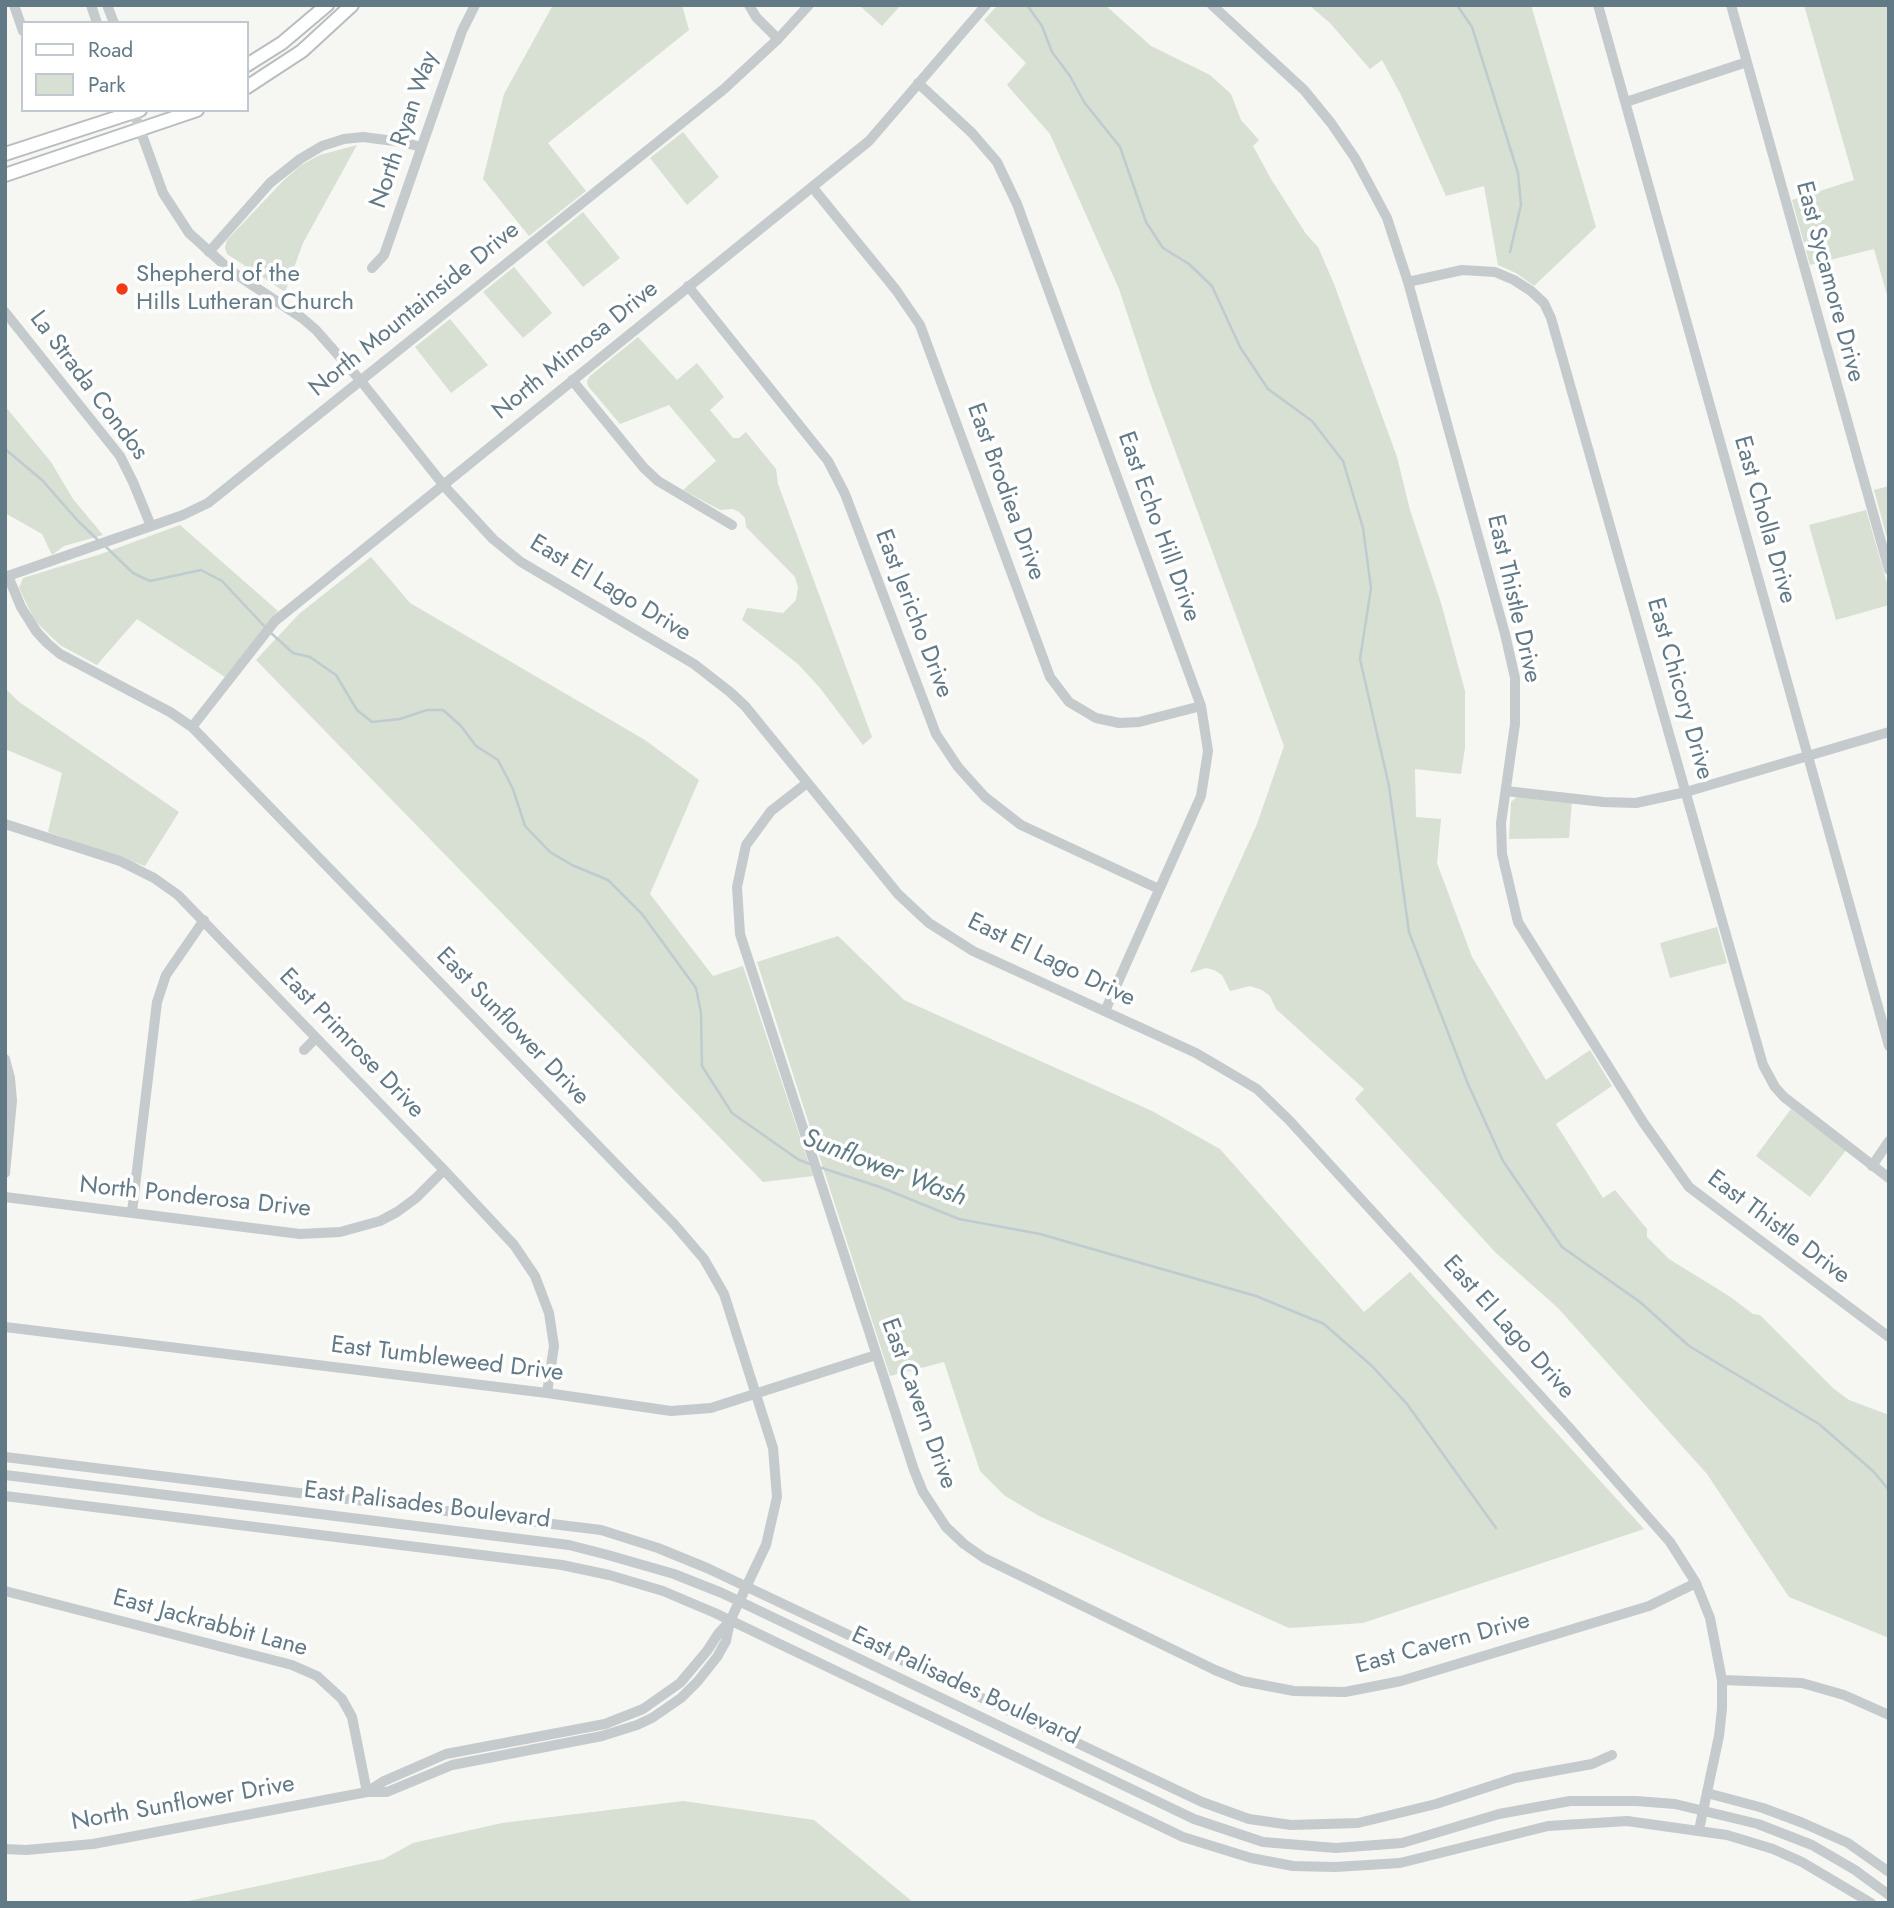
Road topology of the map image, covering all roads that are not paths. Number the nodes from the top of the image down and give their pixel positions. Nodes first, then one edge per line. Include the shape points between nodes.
1 (327, 5) edge
2 (352, 5) edge
3 (475, 5) edge
4 (749, 5) edge
5 (809, 5) edge
6 (986, 5) edge
7 (1212, 5) edge
8 (1598, 5) edge
9 (1731, 5) edge
10 (9, 6) edge
11 (21, 27) edge
12 (778, 39) junction
13 (1747, 62) junction
14 (248, 64) edge
15 (918, 83) junction
16 (248, 86) edge
17 (1626, 102) junction
18 (132, 112) edge
19 (135, 112) edge
20 (191, 112) edge
21 (139, 130) junction
22 (421, 147) junction
23 (5, 154) edge
24 (5, 175) edge
25 (813, 188) junction
26 (209, 252) junction
27 (372, 268) dead end
28 (1408, 282) junction
29 (688, 286) junction
30 (5, 312) edge
31 (572, 380) junction
32 (361, 381) junction
33 (444, 487) junction
34 (732, 525) dead end
35 (151, 526) junction
36 (1889, 570) edge
37 (6, 576) edge
38 (1201, 706) junction
39 (192, 727) junction
40 (1889, 732) edge
41 (1809, 756) junction
42 (807, 783) junction
43 (1506, 791) junction
44 (1686, 792) junction
45 (5, 824) edge
46 (1159, 889) junction
47 (204, 920) junction
48 (1105, 1011) junction
49 (315, 1039) junction
50 (1889, 1046) edge
51 (304, 1050) dead end
52 (5, 1059) edge
53 (6, 1140) edge
54 (1889, 1141) edge
55 (1872, 1166) junction
56 (444, 1170) junction
57 (5, 1173) edge
58 (1889, 1178) edge
59 (5, 1197) edge
60 (132, 1212) junction
61 (5, 1327) edge
62 (1889, 1337) edge
63 (876, 1355) junction
64 (547, 1393) junction
65 (755, 1395) junction
66 (5, 1457) edge
67 (5, 1475) edge
68 (5, 1496) edge
69 (1696, 1583) junction
70 (747, 1586) junction
71 (5, 1591) edge
72 (739, 1603) junction
73 (730, 1621) junction
74 (1722, 1679) junction
75 (1889, 1715) edge
76 (616, 1720) junction
77 (620, 1730) junction
78 (500, 1743) junction
79 (502, 1754) junction
80 (1612, 1755) dead end
81 (366, 1792) junction
82 (1707, 1793) junction
83 (1703, 1809) junction
84 (1699, 1830) junction
85 (5, 1849) edge
86 (1889, 1872) edge
87 (1889, 1895) edge
88 (1871, 1903) edge

1 - 14 main road
2 - 16 main road via 308,46
3 - 22 street, North Ryan Way via 461,31
4 - 12 street
5 - 12 street, North Mountainside Drive
6 - 15 street, North Mimosa Drive
7 - 28 street, East Thistle Drive via 1304,90 1331,123 1387,218
8 - 17 street, East Cholla Drive
9 - 13 street, East Sycamore Drive
10 - 11 street
12 - 32 street, North Mountainside Drive via 724,89
13 - 17 street
13 - 36 street, East Sycamore Drive
15 - 25 street, North Mimosa Drive via 869,141
15 - 38 street, East Echo Hill Drive via 997,162 1017,204
17 - 41 street, East Cholla Drive
18 - 23 main road
19 - 21 street, East El Lago Drive
20 - 21 main road
21 - 24 main road
21 - 26 street, East El Lago Drive via 163,193 189,233
22 - 26 street via 363,137 322,146 270,183
22 - 27 street, North Ryan Way via 384,255
25 - 29 street, North Mimosa Drive
25 - 38 street, East Brodiea Drive via 920,325 1050,677 1069,702 1096,718 1119,723
26 - 32 street, East El Lago Drive via 309,324
28 - 43 street, East Thistle Drive via 1515,678 1515,724
28 - 44 street, East Chicory Drive via 1462,270 1495,272 1531,291 1548,311
29 - 31 street, North Mimosa Drive
29 - 46 street, East Jericho Drive via 828,461 845,494 936,734 958,767 985,797 1021,825
30 - 35 street, La Strada Condos via 120,456
31 - 33 street, North Mimosa Drive
31 - 34 street via 658,481
32 - 33 street, East El Lago Drive
32 - 35 street, North Mountainside Drive via 208,503
33 - 39 street, North Mimosa Drive via 275,621
33 - 42 street, East El Lago Drive via 521,562 694,664 730,692
35 - 37 street, North Mountainside Drive
37 - 39 street, East Sunflower Drive via 47,643
38 - 46 street, East Echo Hill Drive via 1208,751 1201,796
39 - 65 street, East Sunflower Drive via 704,1259 724,1294
40 - 41 street
41 - 44 street
41 - 50 street, East Cholla Drive
42 - 48 street, East El Lago Drive via 898,894 929,923 973,951
42 - 63 street, East Cavern Drive via 771,811 747,845 737,887 740,934
43 - 44 street via 1636,803
43 - 62 street, East Thistle Drive via 1502,854 1518,922 1674,1169 1710,1205
44 - 55 street, East Chicory Drive via 1768,1076 1794,1105
45 - 47 street, East Primrose Drive via 120,861 154,878
46 - 48 street, East Echo Hill Drive
47 - 49 street, East Primrose Drive
47 - 60 street via 166,975 157,1002
48 - 69 street, East El Lago Drive via 1220,1066 1271,1101 1649,1516
49 - 51 street
49 - 56 street, East Primrose Drive
52 - 53 street via 12,1101
53 - 57 street
54 - 55 street
55 - 58 street, East Chicory Drive
56 - 60 street, North Ponderosa Drive via 397,1212 340,1232 300,1234
56 - 64 street, East Primrose Drive via 513,1245 535,1276 549,1312 554,1346
59 - 60 street, North Ponderosa Drive
61 - 64 street, East Tumbleweed Drive
63 - 65 street, East Tumbleweed Drive
63 - 69 street, East Cavern Drive via 923,1492 946,1527 964,1544 984,1558 1242,1681 1294,1691 1345,1692 1401,1681 1649,1606
64 - 65 street, East Tumbleweed Drive via 671,1411 711,1408
65 - 70 street, East Sunflower Drive via 773,1448 777,1497 766,1545
66 - 70 street via 601,1530 658,1548
67 - 72 street, East Palisades Boulevard via 569,1545 674,1574
68 - 73 street, East Palisades Boulevard via 562,1565 663,1591
69 - 74 street, East El Lago Drive via 1715,1634
70 - 72 street, East Sunflower Drive
70 - 80 street via 1202,1802 1249,1819 1291,1825 1358,1823 1515,1778 1592,1764
71 - 81 street, East Jackrabbit Lane via 292,1665 317,1676 342,1699 352,1717
72 - 73 street, East Sunflower Drive
72 - 83 street, East Palisades Boulevard via 1194,1819 1263,1842 1336,1848 1402,1843 1499,1814 1570,1801 1636,1801
73 - 76 street, North Sunflower Drive via 680,1683 643,1709
73 - 77 street, North Sunflower Drive via 726,1641 709,1670 681,1698 652,1718
73 - 84 street, East Palisades Boulevard via 1184,1837 1251,1858 1293,1866 1400,1863 1573,1823 1627,1821
74 - 75 street via 1802,1683
74 - 82 street, East El Lago Drive via 1719,1736
76 - 77 street
76 - 78 street, North Sunflower Drive
77 - 79 street, North Sunflower Drive
78 - 79 street
78 - 81 street, North Sunflower Drive via 446,1754
79 - 81 street, North Sunflower Drive via 452,1765 387,1792
81 - 85 street, North Sunflower Drive via 93,1844
82 - 83 street, East El Lago Drive
82 - 86 street via 1803,1823 1848,1843
83 - 84 street, East El Lago Drive
83 - 87 street, East Palisades Boulevard via 1812,1845
84 - 88 street, East Palisades Boulevard via 1773,1849

